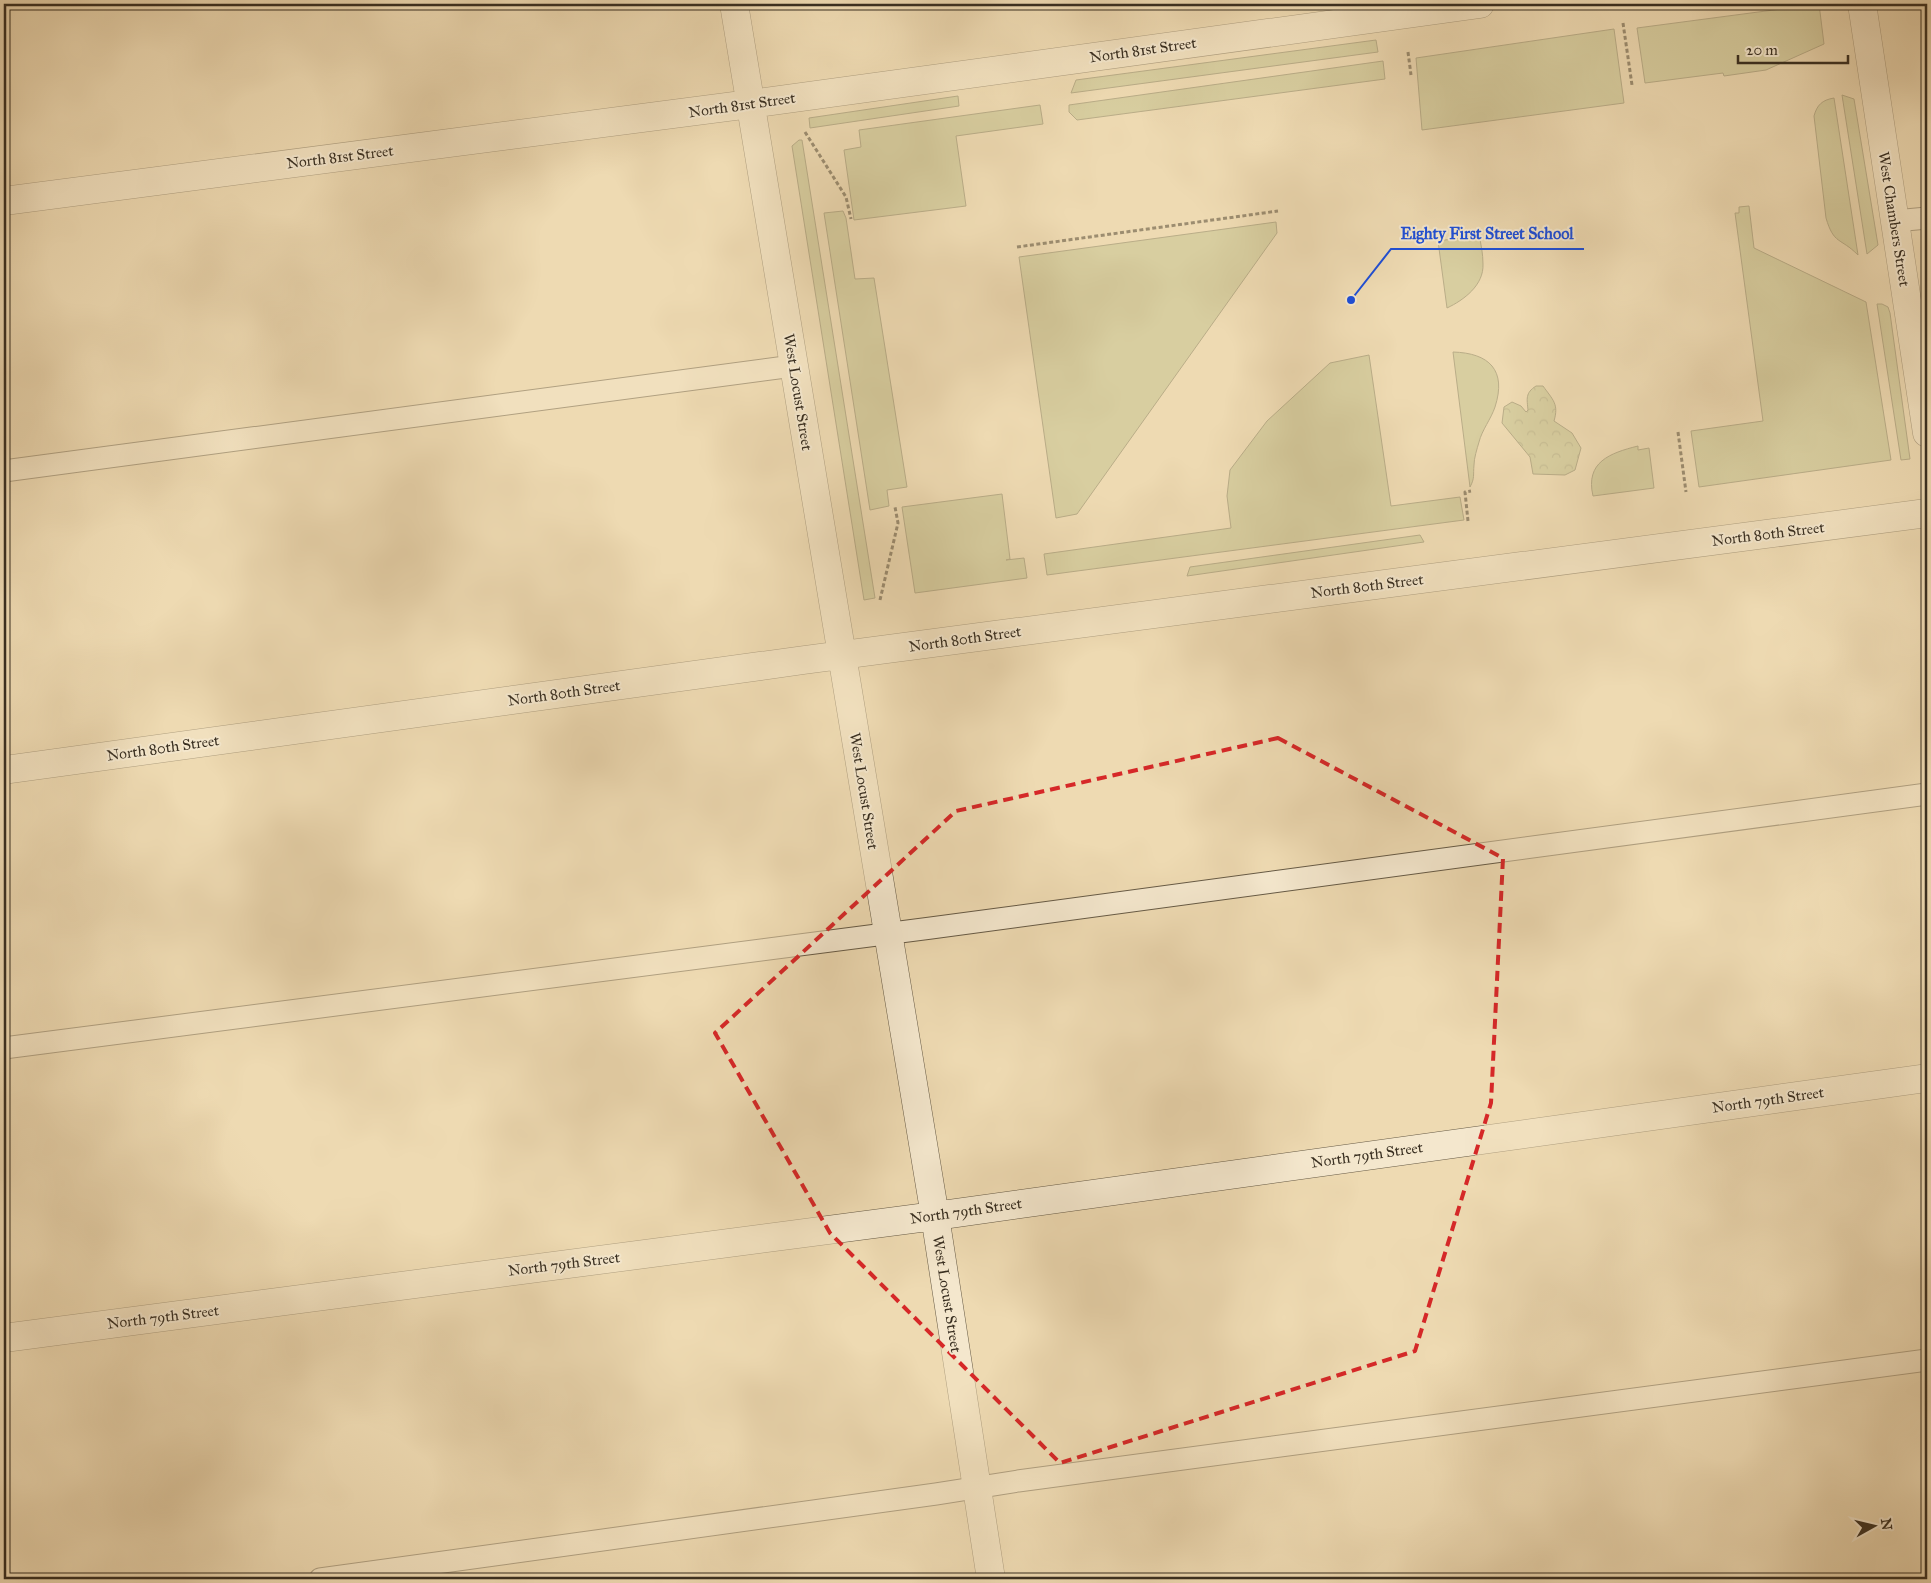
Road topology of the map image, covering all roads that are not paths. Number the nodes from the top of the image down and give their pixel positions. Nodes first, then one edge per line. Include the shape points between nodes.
1 (734, 4) edge
2 (1480, 4) edge
3 (1862, 4) edge
4 (750, 104) junction
5 (4, 201) edge
6 (1927, 218) edge
7 (1895, 222) junction
8 (794, 366) junction
9 (1927, 434) edge
10 (4, 471) edge
11 (1927, 513) edge
12 (842, 656) junction
13 (4, 770) edge
14 (1927, 794) edge
15 (888, 933) junction
16 (4, 1048) edge
17 (1927, 1078) edge
18 (935, 1216) junction
19 (4, 1338) edge
20 (1927, 1360) edge
21 (976, 1489) junction
22 (320, 1579) edge
23 (990, 1579) edge

1 - 4 street, West Locust Street
2 - 4 street, North 81st Street
3 - 7 street, West Chambers Street
4 - 5 street, North 81st Street
4 - 8 street, West Locust Street
6 - 7 lane
7 - 9 street, West Chambers Street
8 - 10 lane
8 - 12 street, West Locust Street
11 - 12 street, North 80th Street
12 - 13 street, North 80th Street
12 - 15 street, West Locust Street
14 - 15 lane
15 - 16 lane
15 - 18 street, West Locust Street
17 - 18 street, North 79th Street
18 - 19 street, North 79th Street
18 - 21 street, West Locust Street
20 - 21 lane
21 - 22 lane
21 - 23 street, West Locust Street

